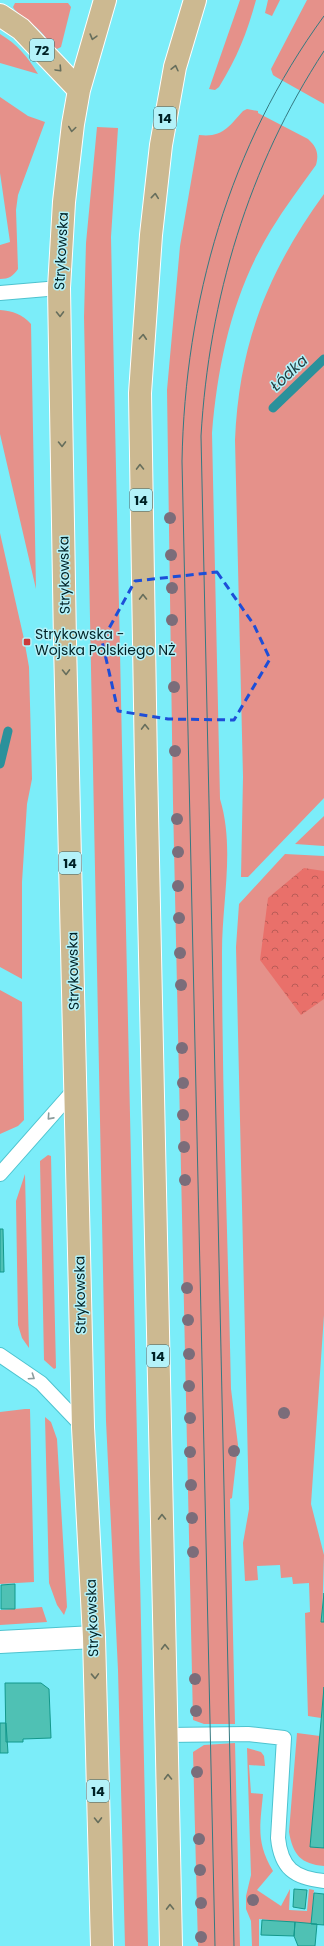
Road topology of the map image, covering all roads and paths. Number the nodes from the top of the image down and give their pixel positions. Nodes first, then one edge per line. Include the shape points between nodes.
1 (105, 0) edge
2 (190, 1) edge
3 (0, 15) edge
4 (79, 90) junction
5 (59, 288) junction
6 (0, 293) edge
7 (76, 1088) junction
8 (0, 1174) edge
9 (0, 1355) edge
10 (83, 1427) junction
11 (94, 1637) junction
12 (0, 1642) edge
13 (167, 1735) junction
14 (324, 1881) edge
15 (102, 1946) edge
16 (171, 1946) edge

1 -> 4 main road, Strykowska / 14
13 -> 2 main road, 14 via 140,393 149,258 159,160 175,67
3 -> 4 main road, 72 via 21,29
4 -> 5 main road, Strykowska / 14 via 64,202
5 - 6 lane
5 -> 7 main road, Strykowska / 14
7 -> 8 lane
7 - 10 main road, Strykowska / 14
9 -> 10 lane via 41,1383
10 - 11 main road, Strykowska / 14
11 - 12 street
11 -> 15 main road, Strykowska / 14
13 - 14 lane via 248,1734 284,1738 278,1838 280,1853 294,1873
16 -> 13 main road, 14

